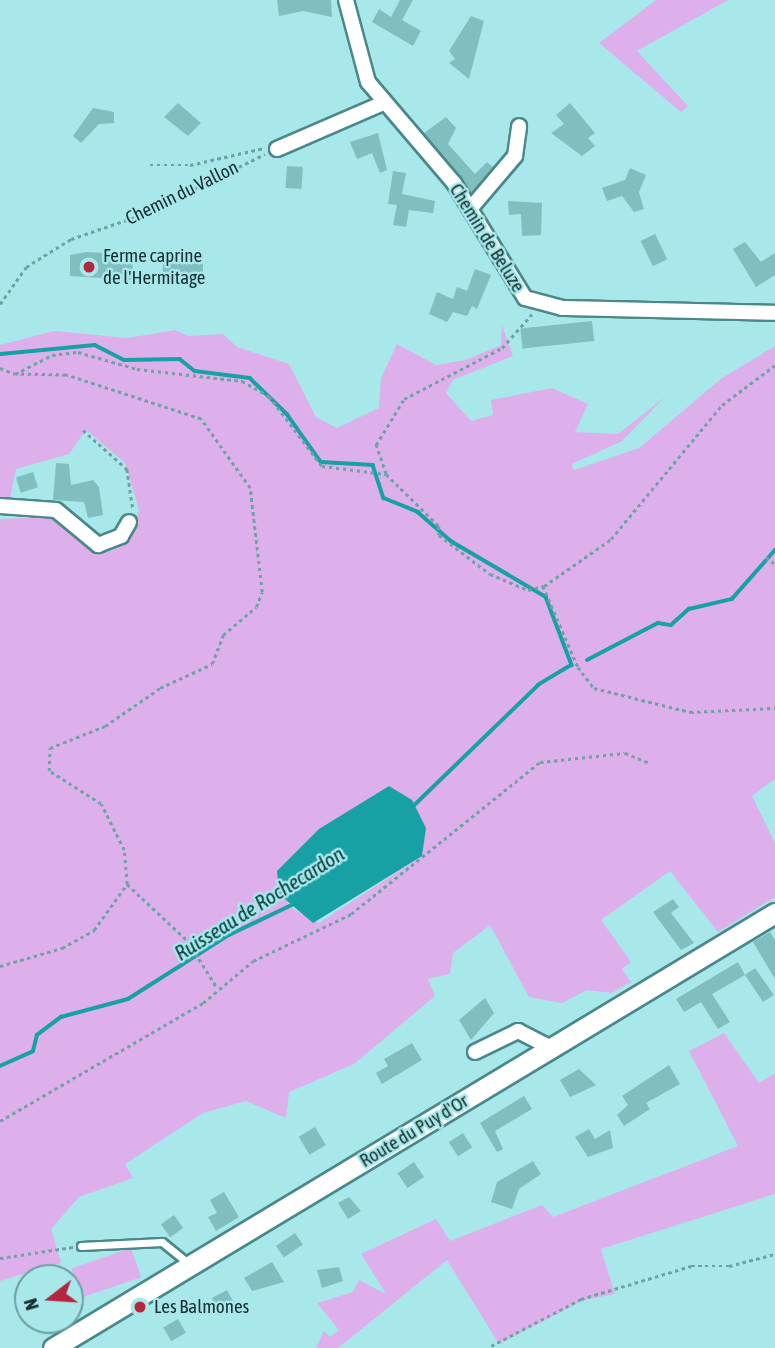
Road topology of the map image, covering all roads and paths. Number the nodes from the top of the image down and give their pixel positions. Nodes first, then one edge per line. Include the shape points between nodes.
1 (346, 0) edge
2 (381, 104) junction
3 (519, 126) dead end
4 (277, 149) junction
5 (150, 165) dead end
6 (470, 209) junction
7 (0, 304) edge
8 (537, 306) junction
9 (775, 313) edge
10 (775, 365) edge
11 (0, 368) edge
12 (15, 374) junction
13 (83, 430) dead end
14 (386, 474) junction
15 (0, 506) edge
16 (129, 522) joint
17 (766, 557) dead end
18 (774, 563) edge
19 (543, 586) junction
20 (775, 708) edge
21 (650, 763) dead end
22 (127, 884) junction
23 (775, 913) edge
24 (0, 965) edge
25 (216, 987) junction
26 (552, 1048) junction
27 (475, 1052) dead end
28 (0, 1121) edge
29 (81, 1246) joint
30 (775, 1254) edge
31 (0, 1258) edge
32 (190, 1265) junction
33 (491, 1346) edge
34 (53, 1348) edge

1 - 2 street, Chemin de Beluze via 351,36
2 - 4 street
2 - 6 street, Chemin de Beluze
3 - 6 street via 515,156
4 - 5 path
4 - 7 path, Chemin du Vallon via 138,216 71,239 26,267
6 - 8 street, Chemin de Beluze via 525,298
8 - 9 street, Chemin de Beluze
8 - 14 path via 502,348 404,399 376,445
10 - 19 path via 722,405 611,539
11 - 12 path
12 - 14 path via 52,355 78,352 137,369 242,381 268,396 322,466
12 - 22 path via 66,375 192,413 250,488 260,602 223,635 212,664 160,688 105,726 50,748 46,759 49,771 102,804 124,850
13 - 16 path via 127,469 135,502
14 - 19 path via 439,526 439,535 490,574 528,590
15 - 16 street via 56,510 98,545 121,536
17 - 18 path
19 - 20 path via 578,667 594,688 690,712
21 - 25 path via 625,753 540,762 351,914 253,961
22 - 24 path via 94,930 62,948
22 - 25 path via 188,941
23 - 26 main road, Route du Puy d'Or
25 - 28 path via 181,1017
26 - 27 street via 518,1031
26 - 32 main road, Route du Puy d'Or
29 - 31 path
29 - 32 lane via 162,1242
30 - 33 path via 729,1266 691,1266 581,1299
32 - 34 main road, Route du Puy d'Or

